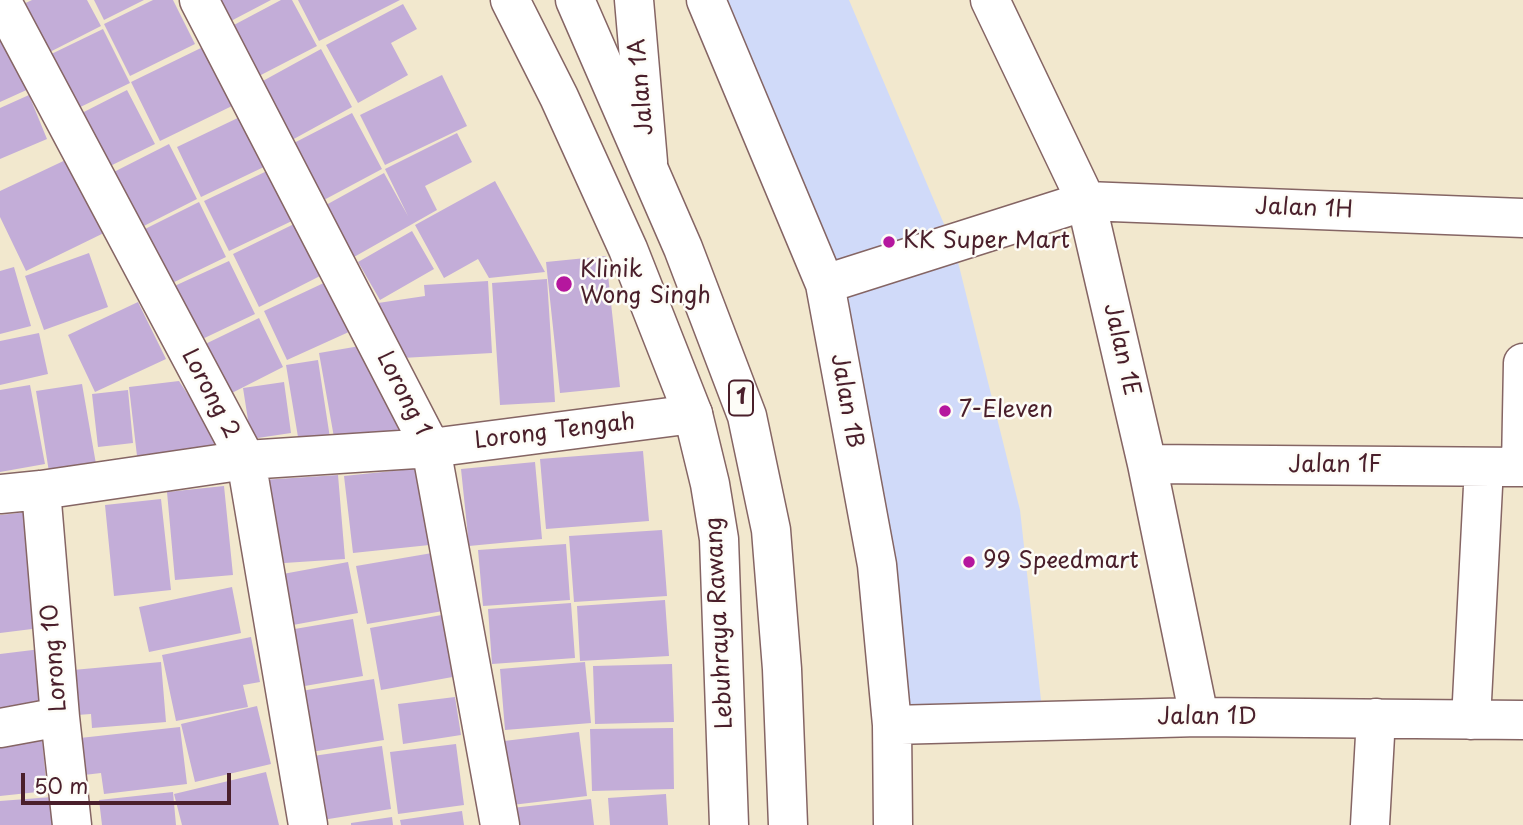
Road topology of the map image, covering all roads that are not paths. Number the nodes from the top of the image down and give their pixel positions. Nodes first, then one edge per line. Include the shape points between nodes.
1 (1, 0) edge
2 (199, 0) edge
3 (510, 0) edge
4 (556, 0) edge
5 (575, 0) edge
6 (635, 0) edge
7 (706, 0) edge
8 (990, 0) edge
9 (559, 97) junction
10 (649, 175) junction
11 (1086, 201) junction
12 (1523, 218) edge
13 (825, 284) junction
14 (1523, 363) edge
15 (692, 414) junction
16 (431, 448) junction
17 (246, 460) junction
18 (1147, 464) junction
19 (1509, 467) edge
20 (41, 490) junction
21 (0, 494) edge
22 (60, 717) junction
23 (1199, 717) junction
24 (1376, 718) junction
25 (1471, 720) junction
26 (1523, 720) edge
27 (892, 725) junction
28 (0, 728) edge
29 (72, 825) edge
30 (308, 825) edge
31 (500, 825) edge
32 (730, 825) edge
33 (788, 825) edge
34 (893, 825) edge
35 (1370, 825) edge

1 - 17 street, Lorong 2
2 - 16 street, Lorong 1
3 - 9 street, Lebuhraya Rawang
4 - 9 street via 549,54
5 - 10 street, 1
6 - 10 street, Jalan 1A
7 - 13 street, Jalan 1B
8 - 11 street, Jalan 1E
9 - 15 street, Lebuhraya Rawang via 628,249
10 - 33 street, 1 via 707,307 747,415 771,530
11 - 12 street, Jalan 1H
11 - 13 street, Jalan 1H
11 - 18 street, Jalan 1E
13 - 27 street, Jalan 1B via 877,565
14 - 19 street
15 - 16 street, Lorong Tengah
15 - 32 street, Lebuhraya Rawang via 719,539
16 - 17 street, Lorong Tengah
16 - 31 street, Lorong 1
17 - 20 street, Lorong Tengah
17 - 30 street, Lorong 2
18 - 19 street, Jalan 1F
18 - 23 street, Jalan 1E
19 - 25 street
20 - 21 street, Lorong Tengah
20 - 22 street, Lorong 10
22 - 28 street
22 - 29 street, Lorong 10
23 - 24 street, Jalan 1D
23 - 27 street, Jalan 1D
24 - 25 street, Jalan 1D
24 - 35 street
25 - 26 street, Jalan 1D
27 - 34 street, Jalan 1B

